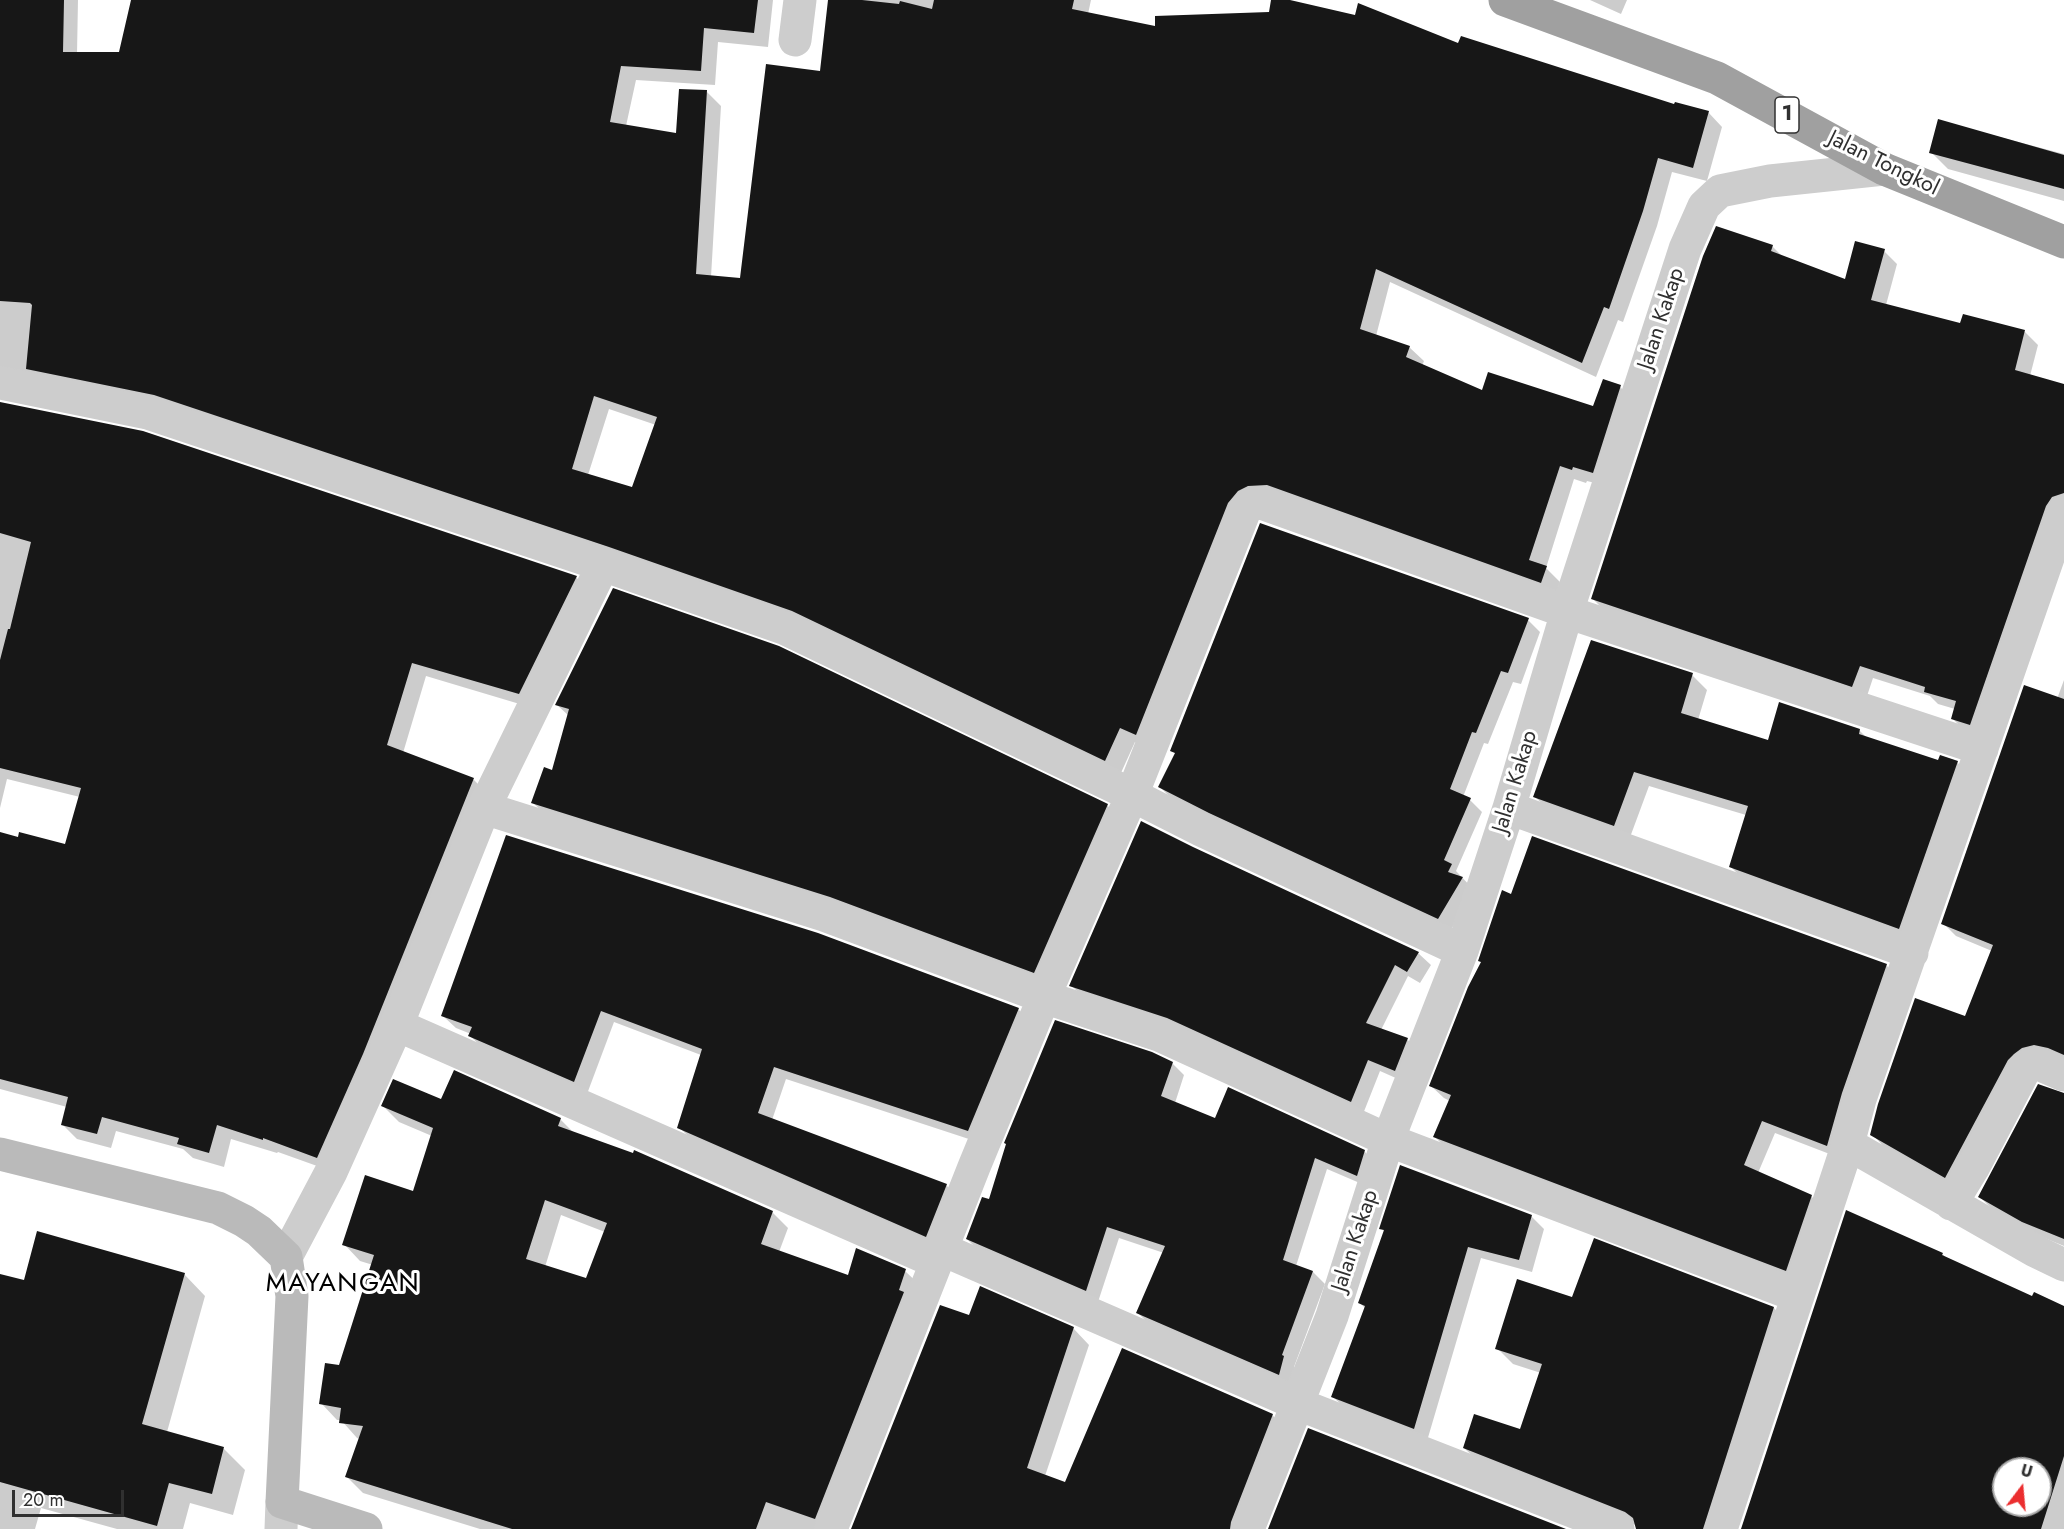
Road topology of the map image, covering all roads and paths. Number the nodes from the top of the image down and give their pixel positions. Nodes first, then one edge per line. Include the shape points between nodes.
1 (800, 0) edge
2 (1504, 0) edge
3 (795, 40) dead end
4 (1884, 169) junction
5 (2064, 242) edge
6 (0, 383) edge
7 (2064, 512) edge
8 (603, 565) junction
9 (1567, 612) junction
10 (1982, 749) junction
11 (1132, 795) junction
12 (484, 808) junction
13 (1509, 808) junction
14 (1462, 951) junction
15 (1912, 953) junction
16 (1044, 997) junction
17 (397, 1025) junction
18 (2064, 1075) edge
19 (1388, 1140) junction
20 (1848, 1144) junction
21 (0, 1154) edge
22 (1951, 1203) junction
23 (939, 1256) junction
24 (286, 1257) junction
25 (2064, 1265) edge
26 (1798, 1296) junction
27 (1298, 1404) junction
28 (282, 1516) edge
29 (366, 1529) edge
30 (831, 1529) edge
31 (1248, 1529) edge
32 (1617, 1529) edge
33 (1721, 1529) edge

1 - 3 street
2 - 4 highway, Jalan Tongkol / 1 via 1717,78
4 - 5 highway, Jalan Tongkol / 1
4 - 9 street, Jalan Kakap via 1770,181 1720,191 1704,206 1685,249
6 - 8 street via 148,413
7 - 10 street
8 - 11 street via 786,629
8 - 12 street
9 - 10 street
9 - 11 street via 1261,503 1251,504 1245,510
9 - 13 street, Jalan Kakap
10 - 15 street
11 - 14 street
11 - 16 street
12 - 16 street via 824,915
12 - 17 street
13 - 14 street, Jalan Kakap
13 - 15 street
14 - 19 street, Jalan Kakap
15 - 20 street
16 - 19 street via 1159,1035
16 - 23 street
17 - 23 street
17 - 24 street via 331,1172
18 - 22 street via 2041,1065 2032,1064 2025,1069
19 - 26 street
19 - 27 street, Jalan Kakap via 1332,1316
20 - 22 street
20 - 26 street
21 - 24 main road via 218,1208 244,1221
22 - 25 street
23 - 27 street
23 - 30 street
24 - 28 main road via 292,1296
26 - 33 street
27 - 31 street, Jalan Kakap
27 - 32 street
28 - 29 main road

